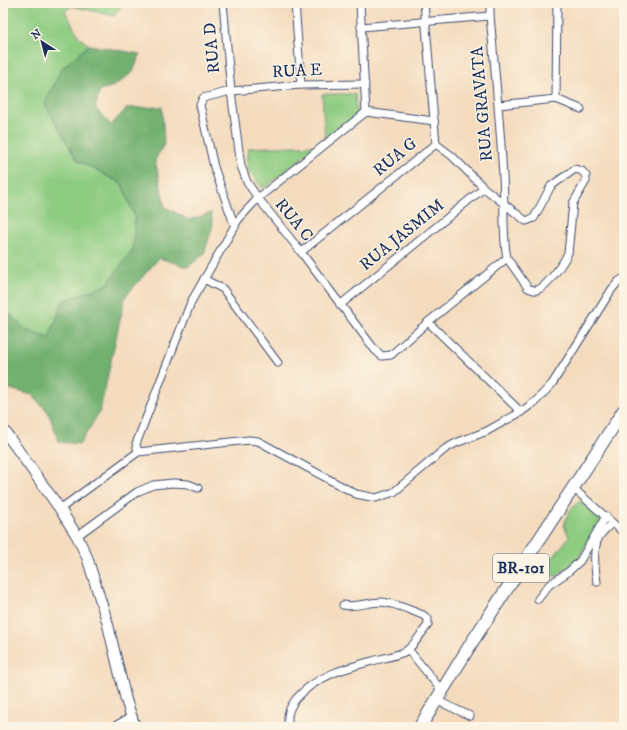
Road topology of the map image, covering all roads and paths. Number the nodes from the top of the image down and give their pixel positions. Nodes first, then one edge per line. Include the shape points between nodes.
1 (223, 3) edge
2 (295, 3) edge
3 (360, 3) edge
4 (424, 3) edge
5 (490, 3) edge
6 (557, 3) edge
7 (490, 16) junction
8 (425, 21) junction
9 (361, 27) junction
10 (365, 84) junction
11 (301, 85) junction
12 (231, 91) junction
13 (556, 99) junction
14 (499, 105) junction
15 (581, 109) dead end
16 (366, 112) junction
17 (434, 121) junction
18 (436, 144) junction
19 (484, 188) junction
20 (258, 198) junction
21 (505, 204) junction
22 (234, 227) junction
23 (301, 252) junction
24 (507, 258) junction
25 (204, 278) junction
26 (624, 278) edge
27 (340, 305) junction
28 (428, 322) junction
29 (278, 363) dead end
30 (624, 410) edge
31 (521, 412) junction
32 (3, 429) edge
33 (138, 452) junction
34 (572, 487) junction
35 (198, 488) dead end
36 (60, 509) junction
37 (606, 516) junction
38 (612, 523) junction
39 (624, 533) edge
40 (77, 536) junction
41 (597, 582) dead end
42 (538, 599) dead end
43 (343, 605) dead end
44 (408, 650) junction
45 (439, 696) junction
46 (470, 716) dead end
47 (133, 722) edge
48 (116, 727) edge
49 (289, 727) edge
50 (420, 727) edge

1 - 12 street, RUA D
2 - 11 street
3 - 9 street
4 - 8 street, RUA G
5 - 7 street, RUA GRAVATA
6 - 13 street
7 - 8 street
7 - 14 street, RUA GRAVATA
8 - 9 street
8 - 17 street, RUA G
9 - 10 street
10 - 11 street, RUA E
10 - 16 street
11 - 12 street, RUA E
12 - 20 street, RUA C via 241,166 247,182
12 - 22 street, RUA E via 203,98 200,105 214,167
13 - 14 street
13 - 15 street
14 - 21 street, RUA GRAVATA
16 - 17 street
16 - 20 street
17 - 18 street, RUA G
18 - 19 street
18 - 23 street, RUA G
19 - 21 street
19 - 27 street, RUA JASMIM
20 - 22 street
20 - 23 street, RUA C
21 - 24 street, RUA GRAVATA
21 - 24 street via 526,221 534,218 551,186 576,169 586,176 586,182 573,204 568,253 545,286 538,290 528,288
22 - 25 street
23 - 27 street, RUA C
24 - 28 street
25 - 29 street via 223,290
25 - 33 street via 191,302 136,444
26 - 31 street via 612,289 552,384
27 - 28 street, RUA C via 382,356 391,355
28 - 31 street
30 - 34 highway, BR-101
31 - 33 street via 487,431 450,446 394,492 376,498 342,488 258,441
32 - 36 main road
33 - 36 street
34 - 37 street
34 - 45 highway, BR-101
35 - 40 street via 173,483 153,485 137,492
36 - 40 main road
37 - 38 street
37 - 42 street via 580,561 552,582
38 - 39 street
38 - 41 street via 597,543
40 - 47 main road via 87,557 105,614
43 - 44 street via 388,603 423,615 428,619 428,625
44 - 45 street
44 - 49 street via 336,672 314,683 303,691 288,712
45 - 46 street
45 - 50 highway, BR-101
47 - 48 main road

